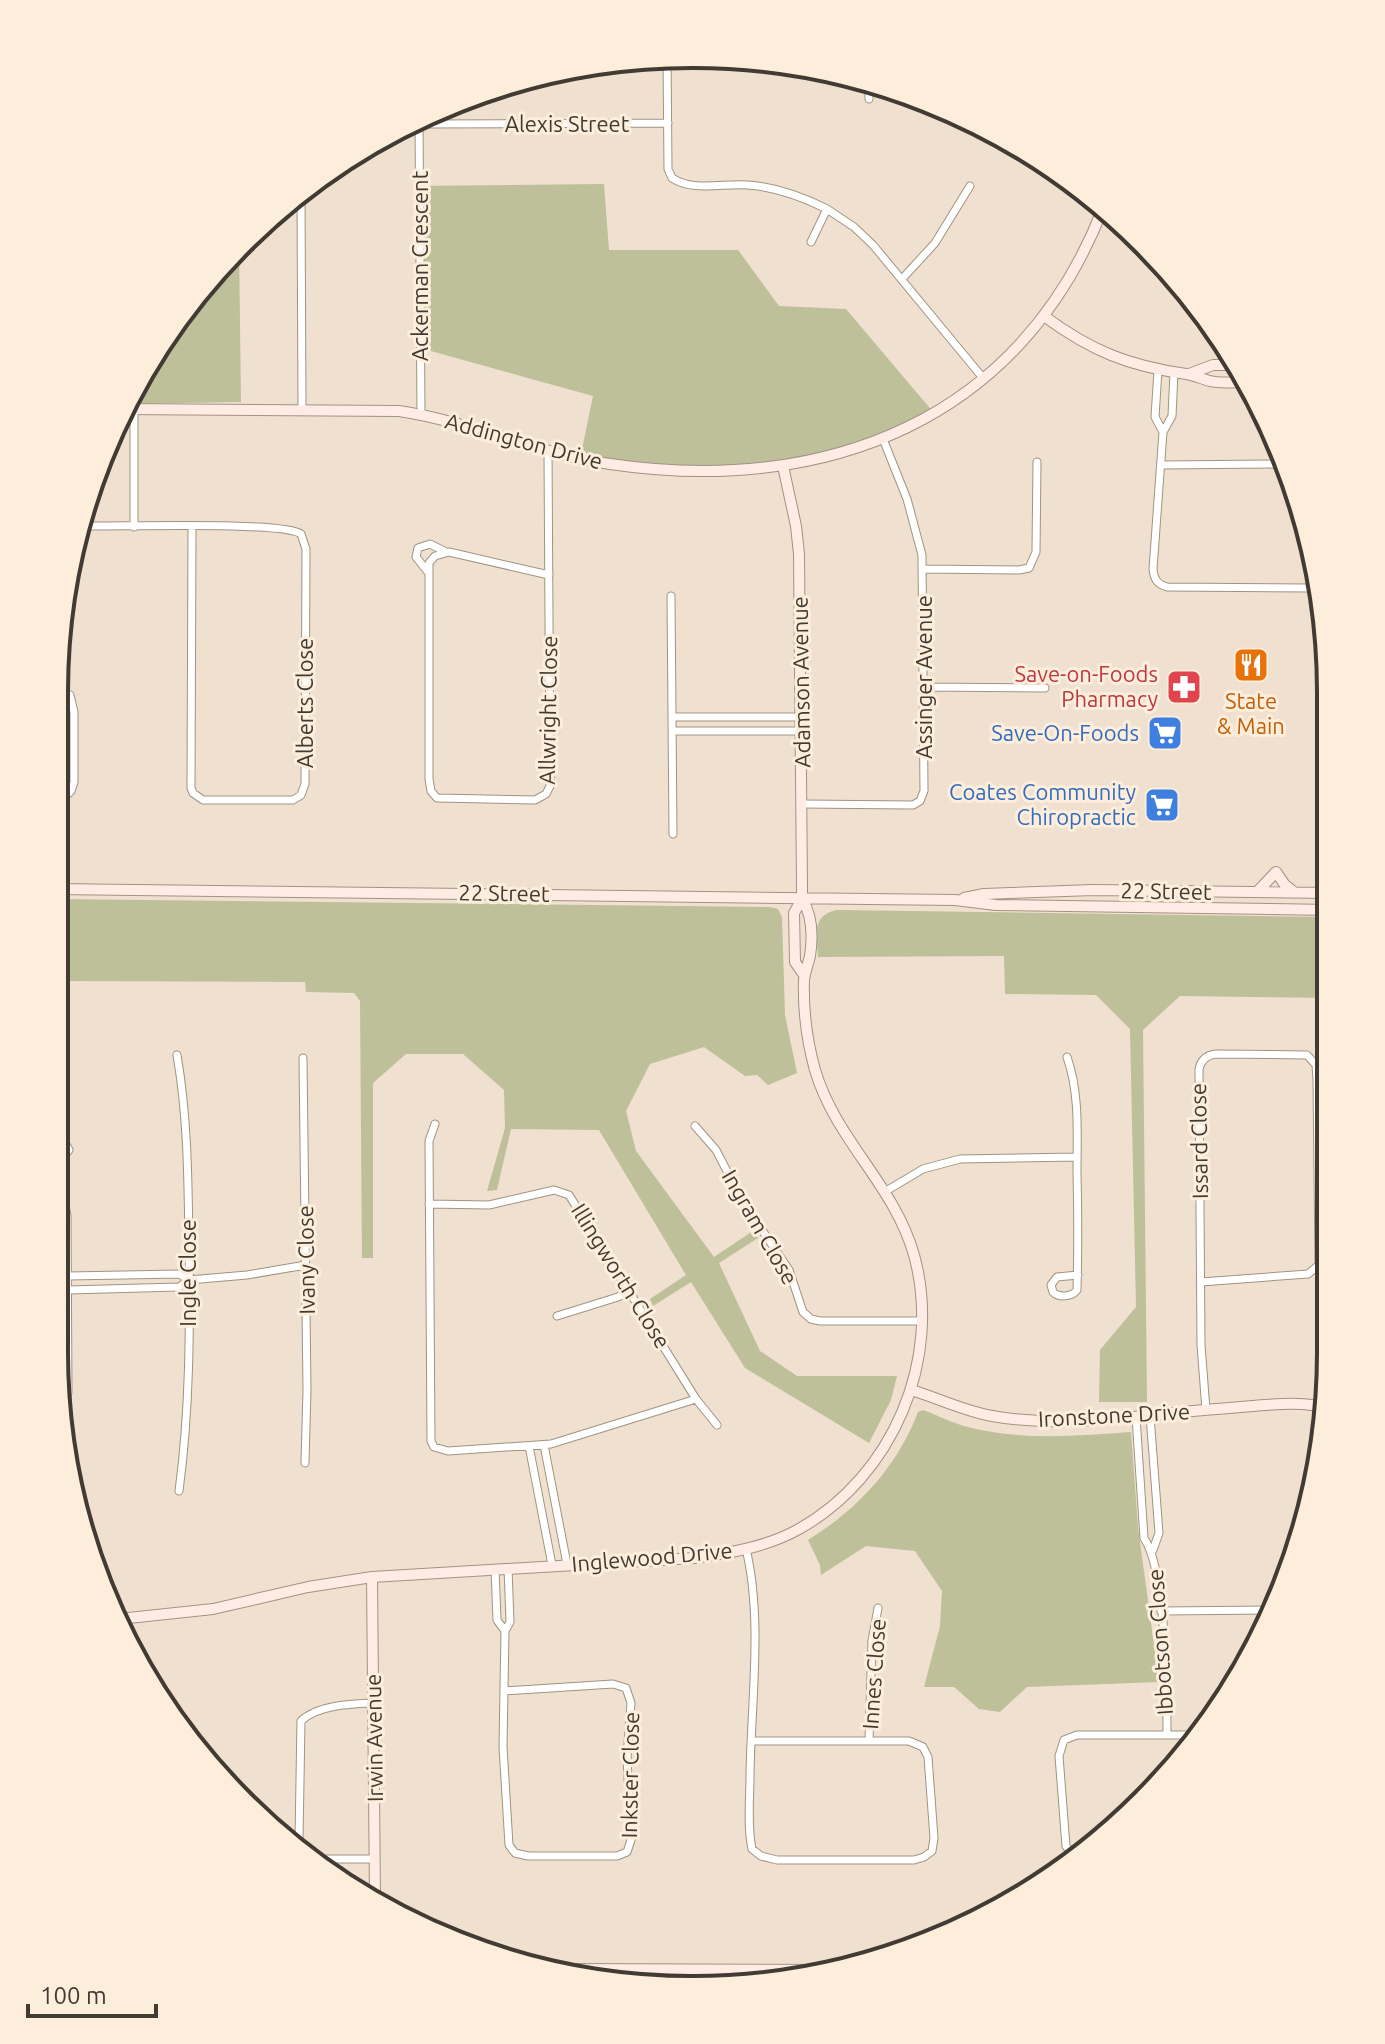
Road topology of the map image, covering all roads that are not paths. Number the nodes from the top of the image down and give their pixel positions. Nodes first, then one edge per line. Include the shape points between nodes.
1 (667, 69) edge
2 (869, 94) edge
3 (869, 99) dead end
4 (442, 121) edge
5 (668, 123) junction
6 (419, 131) edge
7 (970, 186) dead end
8 (301, 206) edge
9 (827, 209) junction
10 (1098, 218) edge
11 (811, 242) dead end
12 (902, 279) junction
13 (1044, 316) junction
14 (1224, 365) edge
15 (1158, 370) junction
16 (1174, 373) junction
17 (1189, 374) junction
18 (983, 378) junction
19 (1234, 382) edge
20 (136, 409) edge
21 (302, 410) junction
22 (134, 412) edge
23 (421, 414) junction
24 (1163, 432) junction
25 (883, 439) junction
26 (548, 450) junction
27 (1037, 462) dead end
28 (1273, 464) edge
29 (1161, 465) junction
30 (783, 466) junction
31 (90, 526) edge
32 (134, 527) junction
33 (192, 527) junction
34 (446, 552) junction
35 (924, 569) junction
36 (428, 572) junction
37 (549, 575) junction
38 (1308, 588) edge
39 (671, 596) dead end
40 (923, 687) junction
41 (1045, 688) dead end
42 (68, 693) edge
43 (672, 717) junction
44 (801, 717) junction
45 (673, 731) junction
46 (802, 731) junction
47 (68, 793) edge
48 (802, 804) junction
49 (673, 834) dead end
50 (68, 889) edge
51 (1258, 892) junction
52 (1294, 892) junction
53 (1317, 893) edge
54 (802, 899) junction
55 (955, 900) junction
56 (1317, 910) edge
57 (804, 975) junction
58 (177, 1055) dead end
59 (1067, 1057) dead end
60 (303, 1058) dead end
61 (1317, 1081) edge
62 (435, 1124) dead end
63 (695, 1126) dead end
64 (1077, 1157) junction
65 (886, 1191) junction
66 (429, 1204) junction
67 (306, 1265) junction
68 (1317, 1267) edge
69 (1078, 1275) dead end
70 (68, 1276) joint
71 (129, 1276) junction
72 (189, 1280) junction
73 (1201, 1282) junction
74 (129, 1289) junction
75 (68, 1290) junction
76 (630, 1290) junction
77 (557, 1316) dead end
78 (921, 1321) junction
79 (68, 1352) edge
80 (911, 1390) junction
81 (696, 1399) junction
82 (1315, 1405) edge
83 (1206, 1410) junction
84 (1150, 1416) junction
85 (1136, 1417) junction
86 (717, 1425) dead end
87 (544, 1445) junction
88 (529, 1446) junction
89 (305, 1463) dead end
90 (179, 1491) dead end
91 (746, 1549) junction
92 (1153, 1550) junction
93 (567, 1564) junction
94 (552, 1565) junction
95 (508, 1568) junction
96 (495, 1569) junction
97 (372, 1577) junction
98 (878, 1608) dead end
99 (1261, 1610) edge
100 (1161, 1611) junction
101 (128, 1618) edge
102 (505, 1631) junction
103 (504, 1691) junction
104 (373, 1703) junction
105 (1167, 1734) junction
106 (1186, 1735) edge
107 (751, 1741) junction
108 (869, 1741) junction
109 (300, 1837) edge
110 (1068, 1851) edge
111 (328, 1858) edge
112 (375, 1859) junction
113 (375, 1889) edge
114 (600, 1969) edge
115 (781, 1970) edge

1 - 5 street
2 - 3 street
4 - 5 street, Alexis Street
5 - 9 street via 668,169 677,181 761,186
6 - 23 street, Ackerman Crescent
7 - 12 street via 935,243
8 - 21 street
9 - 11 street
9 - 12 street via 864,236
10 - 13 street, Addington Drive via 1079,263
12 - 18 street
13 - 15 street via 1104,354
13 - 18 street, Addington Drive
14 - 17 street
15 - 16 street
15 - 24 street via 1155,417
16 - 17 street
16 - 24 street via 1172,416
17 - 19 street via 1211,382
18 - 25 street, Addington Drive via 943,408
20 - 21 street, Addington Drive
21 - 23 street, Addington Drive
22 - 32 street
23 - 26 street, Addington Drive
24 - 29 street
25 - 30 street, Addington Drive
25 - 35 street, Assinger Avenue via 916,524
26 - 30 street, Addington Drive via 665,469
26 - 37 street, Allwright Close
27 - 35 street via 1036,552 1029,568
28 - 29 street
29 - 38 street via 1153,569 1159,584
30 - 44 street, Adamson Avenue via 799,554
31 - 32 street, Alberts Close
32 - 33 street, Alberts Close
33 - 33 street, Alberts Close via 191,788 203,800 293,800 305,784 304,538 285,529
34 - 36 street via 432,558
34 - 36 street, Allwright Close via 430,544 418,548 416,557
34 - 37 street, Allwright Close
35 - 40 street, Assinger Avenue
36 - 37 street, Allwright Close via 429,779 434,795 447,800 535,800 549,791
39 - 43 street
40 - 41 street
40 - 48 street, Assinger Avenue via 920,801 903,806
42 - 47 street via 74,726 73,787
43 - 44 street
43 - 45 street
44 - 46 street, Adamson Avenue
45 - 46 street
45 - 49 street
46 - 48 street, Adamson Avenue
48 - 54 street, Adamson Avenue
50 - 54 street, 22 Street
51 - 52 street, 22 Street
51 - 52 street via 1276,872
51 - 55 street, 22 Street via 1093,890
52 - 53 street, 22 Street
54 - 55 street, 22 Street
54 - 57 street, Inglewood Drive via 811,913
54 - 57 street, Inglewood Drive via 794,913 795,962
55 - 56 street, 22 Street
57 - 65 street, Inglewood Drive via 808,1037 824,1096 844,1135
58 - 72 street, Ingle Close via 187,1122
59 - 64 street via 1077,1097
60 - 67 street, Ivany Close
61 - 73 street, Issard Close via 1316,1065 1307,1055 1216,1054 1200,1063
62 - 66 street via 429,1141
63 - 78 street, Ingram Close via 716,1150 789,1270 807,1316 820,1321
64 - 65 street via 960,1159 923,1169
64 - 69 street
65 - 78 street, Inglewood Drive via 914,1255
66 - 76 street, Illingworth Close via 489,1205 563,1191
66 - 88 street via 431,1441 448,1451
67 - 72 street
67 - 89 street, Ivany Close
68 - 73 street, Issard Close via 1308,1274
70 - 71 street
70 - 75 street
71 - 72 street via 179,1274
71 - 74 street
72 - 74 street via 179,1287
72 - 90 street, Ingle Close via 189,1407
73 - 83 street, Issard Close
74 - 75 street
75 - 79 street
76 - 77 street
76 - 81 street, Illingworth Close
78 - 80 street, Inglewood Drive
80 - 85 street, Ironstone Drive via 1012,1419
80 - 91 street, Inglewood Drive via 876,1461 847,1495 797,1530
81 - 86 street, Illingworth Close
81 - 87 street
82 - 83 street, Ironstone Drive
83 - 84 street, Ironstone Drive
84 - 85 street, Ironstone Drive
84 - 92 street, Ibbotson Close via 1159,1533
85 - 92 street, Ibbotson Close via 1144,1538
87 - 88 street
87 - 93 street
88 - 94 street
91 - 93 street, Inglewood Drive via 694,1558
91 - 107 street via 755,1602
92 - 100 street, Ibbotson Close
93 - 94 street, Inglewood Drive
94 - 95 street, Inglewood Drive
95 - 96 street, Inglewood Drive
95 - 102 street, Inkster Close via 510,1622
96 - 97 street, Inglewood Drive
96 - 102 street, Inkster Close via 497,1620
97 - 101 street, Inglewood Drive via 213,1609
97 - 104 street, Irwin Avenue
98 - 108 street, Innes Close
99 - 100 street
100 - 105 street, Ibbotson Close
102 - 103 street, Inkster Close
103 - 103 street, Inkster Close via 503,1767 511,1850 520,1856 627,1852 631,1703 626,1688 613,1684
104 - 109 street via 314,1712 301,1721
104 - 112 street, Irwin Avenue
105 - 106 street, Ibbotson Close
105 - 110 street, Ibbotson Close via 1072,1735 1062,1743
107 - 108 street
107 - 108 street via 755,1852 777,1860 924,1857 934,1843 926,1752 914,1741
111 - 112 street
112 - 113 street, Irwin Avenue
114 - 115 street

